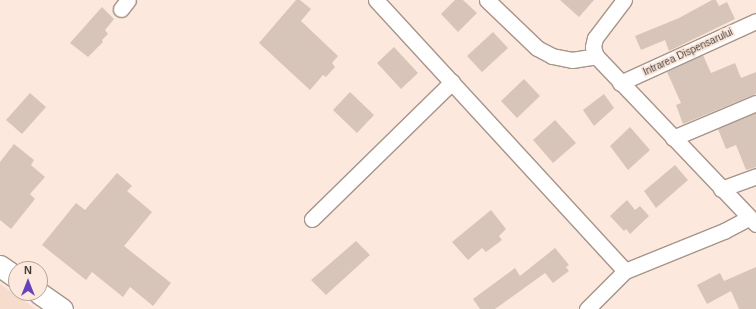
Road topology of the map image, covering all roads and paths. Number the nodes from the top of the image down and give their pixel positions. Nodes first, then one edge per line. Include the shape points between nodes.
1 (376, 0) edge
2 (487, 0) edge
3 (624, 0) edge
4 (756, 21) edge
5 (596, 56) junction
6 (452, 82) junction
7 (620, 83) junction
8 (756, 103) edge
9 (672, 138) junction
10 (756, 176) edge
11 (721, 189) junction
12 (312, 219) dead end
13 (754, 222) edge
14 (626, 270) junction
15 (48, 299) edge
16 (62, 309) edge
17 (587, 309) edge

1 - 6 street
2 - 5 street via 537,48 552,56 572,60
3 - 5 street via 595,38 593,47
4 - 7 street, Intrarea Dispensarului
5 - 7 street
6 - 12 street
6 - 14 street
7 - 9 street
8 - 9 street
9 - 11 street
10 - 11 street
11 - 13 street
13 - 14 street via 724,230
14 - 17 street
15 - 16 main road

